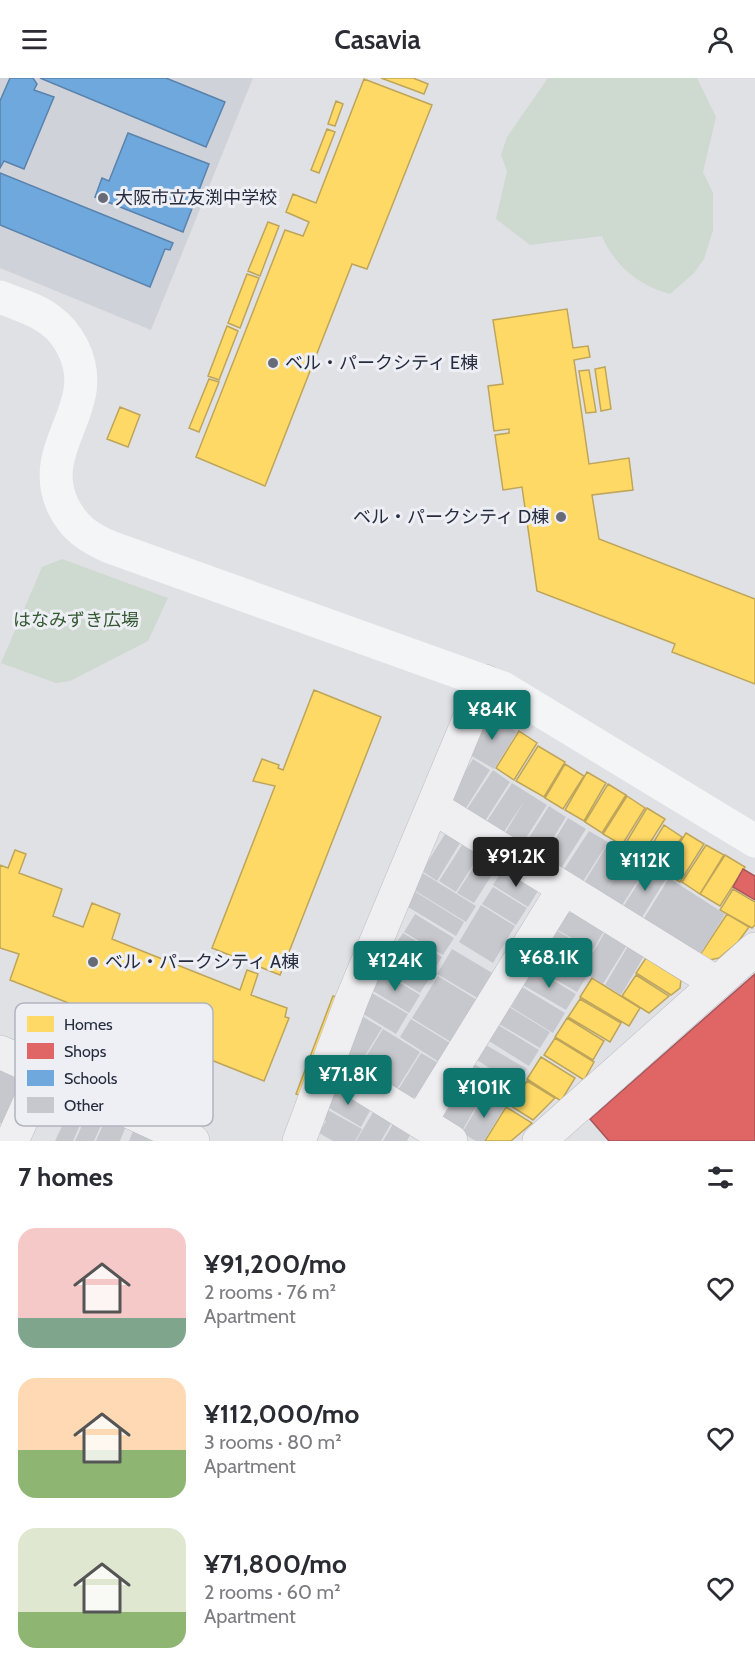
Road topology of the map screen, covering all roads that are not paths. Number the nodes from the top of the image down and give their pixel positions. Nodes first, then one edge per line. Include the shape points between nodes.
1 (0, 297) edge
2 (485, 681) junction
3 (433, 807) junction
4 (755, 841) edge
5 (564, 888) junction
6 (755, 949) edge
7 (717, 983) junction
8 (0, 1052) edge
9 (15, 1059) edge
10 (328, 1065) junction
11 (420, 1122) junction
12 (19, 1126) edge
13 (160, 1126) edge
14 (190, 1140) edge
15 (12, 1141) edge
16 (299, 1141) edge
17 (451, 1141) edge
18 (539, 1141) edge

1 - 2 street via 51,320 77,356 80,397 60,447 55,486 66,513 82,533 119,551
2 - 3 street
2 - 4 street via 503,688
3 - 5 street
3 - 10 street
5 - 7 street
5 - 11 street
6 - 7 street
7 - 18 street
8 - 9 street
10 - 11 street
10 - 16 street
11 - 17 street
12 - 15 street
13 - 14 street

